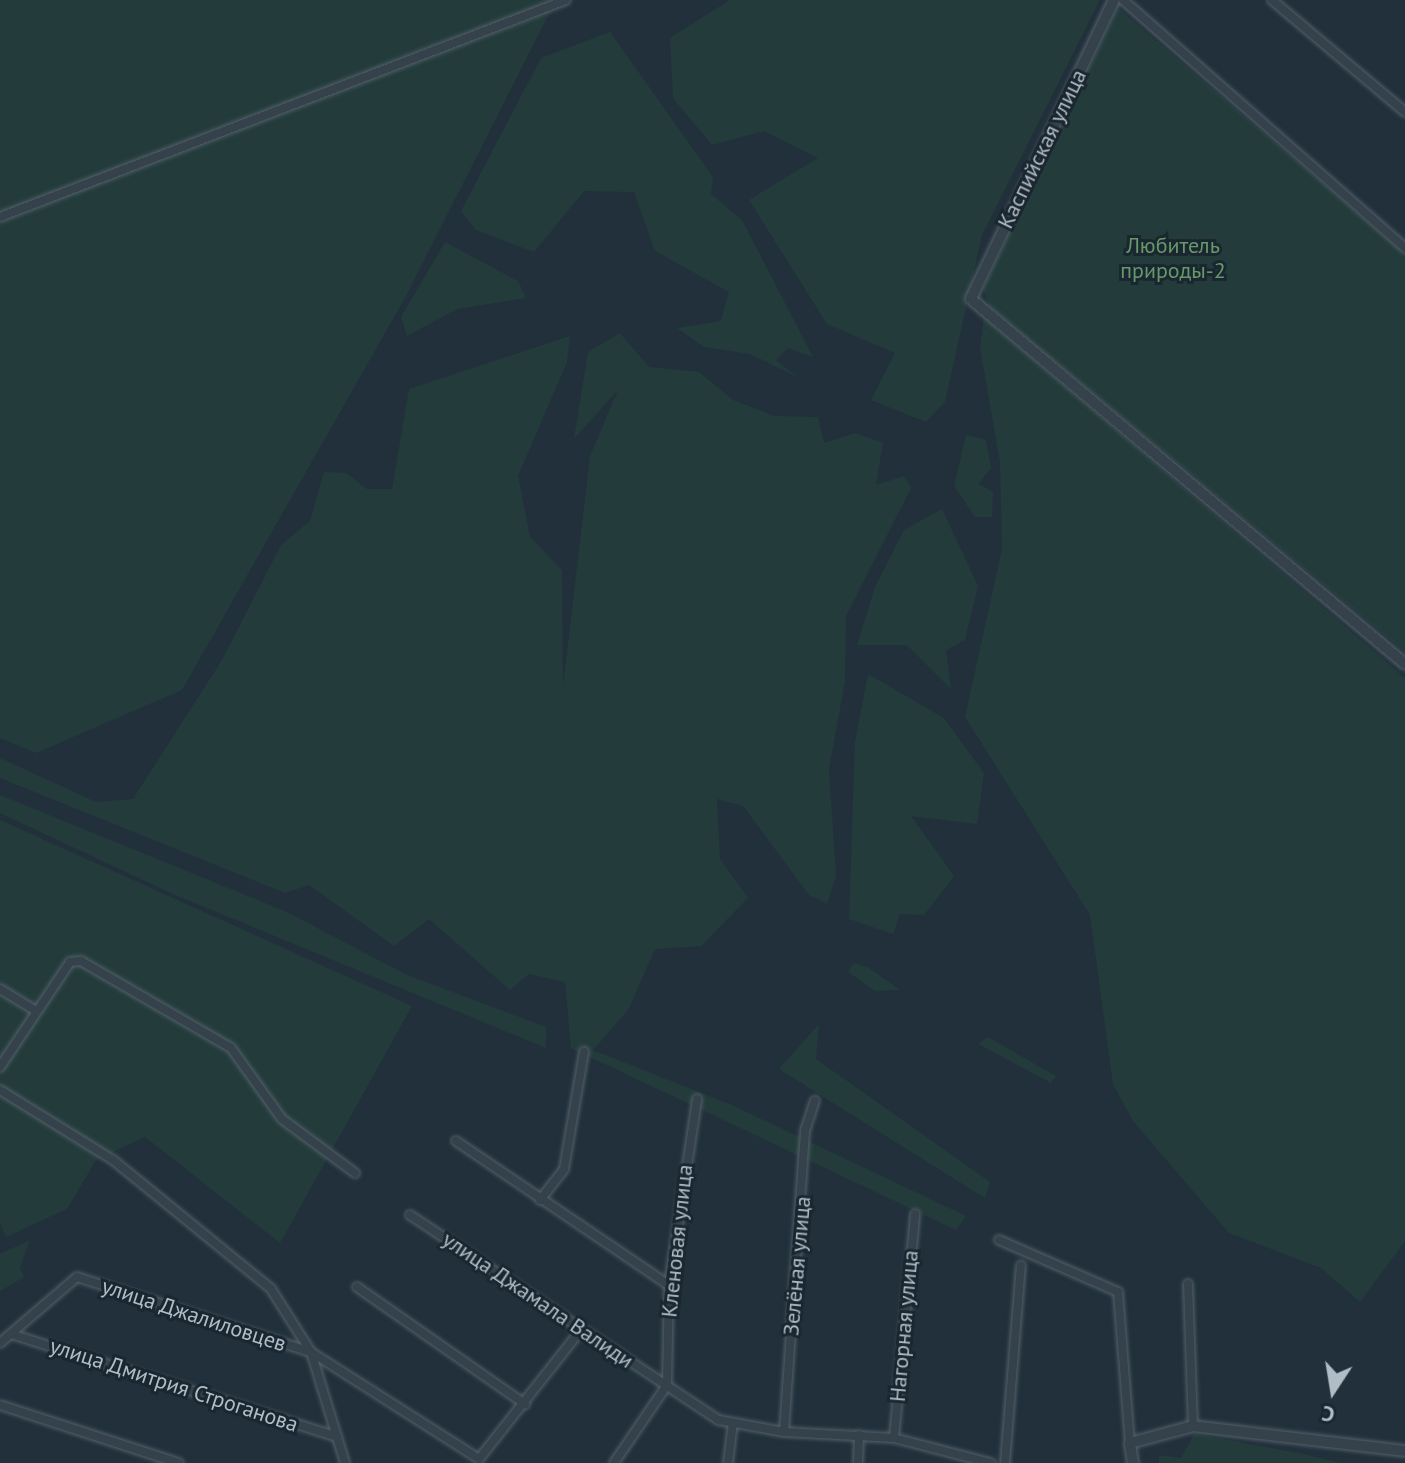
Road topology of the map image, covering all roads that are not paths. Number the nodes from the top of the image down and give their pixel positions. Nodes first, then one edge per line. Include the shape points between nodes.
1 (566, 0) edge
2 (1114, 0) edge
3 (1123, 0) edge
4 (1272, 0) edge
5 (1403, 107) edge
6 (0, 217) edge
7 (1405, 248) edge
8 (1405, 664) edge
9 (0, 989) edge
10 (36, 1011) junction
11 (584, 1052) dead end
12 (0, 1067) edge
13 (0, 1090) edge
14 (697, 1099) dead end
15 (815, 1101) dead end
16 (456, 1141) dead end
17 (355, 1173) dead end
18 (540, 1200) junction
19 (915, 1214) dead end
20 (410, 1215) dead end
21 (999, 1240) dead end
22 (1021, 1266) dead end
23 (1188, 1284) dead end
24 (669, 1285) junction
25 (357, 1287) dead end
26 (580, 1331) junction
27 (11, 1334) junction
28 (0, 1343) edge
29 (311, 1352) junction
30 (667, 1385) junction
31 (525, 1404) junction
32 (0, 1405) edge
33 (733, 1425) junction
34 (1193, 1426) junction
35 (784, 1432) junction
36 (859, 1435) junction
37 (337, 1437) junction
38 (894, 1438) junction
39 (1130, 1443) junction
40 (1405, 1451) edge
41 (470, 1461) edge
42 (179, 1463) edge
43 (345, 1463) edge
44 (614, 1463) edge
45 (728, 1463) edge
46 (858, 1463) edge
47 (991, 1463) edge
48 (1005, 1463) edge
49 (1133, 1463) edge

1 - 6 street
2 - 8 street, Каспийская улица via 971,299
3 - 7 street
4 - 5 street
9 - 10 street
10 - 12 street
10 - 17 street via 70,962 81,961 231,1048 282,1119
11 - 18 street via 564,1169
13 - 29 street via 113,1160 271,1289
14 - 24 street, Кленовая улица
15 - 35 street, Зелёная улица via 805,1131
16 - 18 street
18 - 24 street
19 - 38 street, Нагорная улица
20 - 26 street, улица Джамала Валиди
21 - 39 street via 1118,1292
22 - 48 street
23 - 34 street
24 - 30 street, Кленовая улица
25 - 31 street
26 - 30 street, улица Джамала Валиди
26 - 31 street
27 - 28 street
27 - 29 street, улица Джалиловцев via 77,1277
27 - 37 street, улица Дмитрия Строганова
29 - 37 street
29 - 41 street
30 - 33 street, улица Джамала Валиди
30 - 44 street
31 - 41 street via 479,1459
32 - 42 street
33 - 35 street
33 - 45 street
34 - 39 street
34 - 40 street
35 - 36 street
36 - 38 street
36 - 46 street
37 - 43 street
38 - 47 street
39 - 49 street

